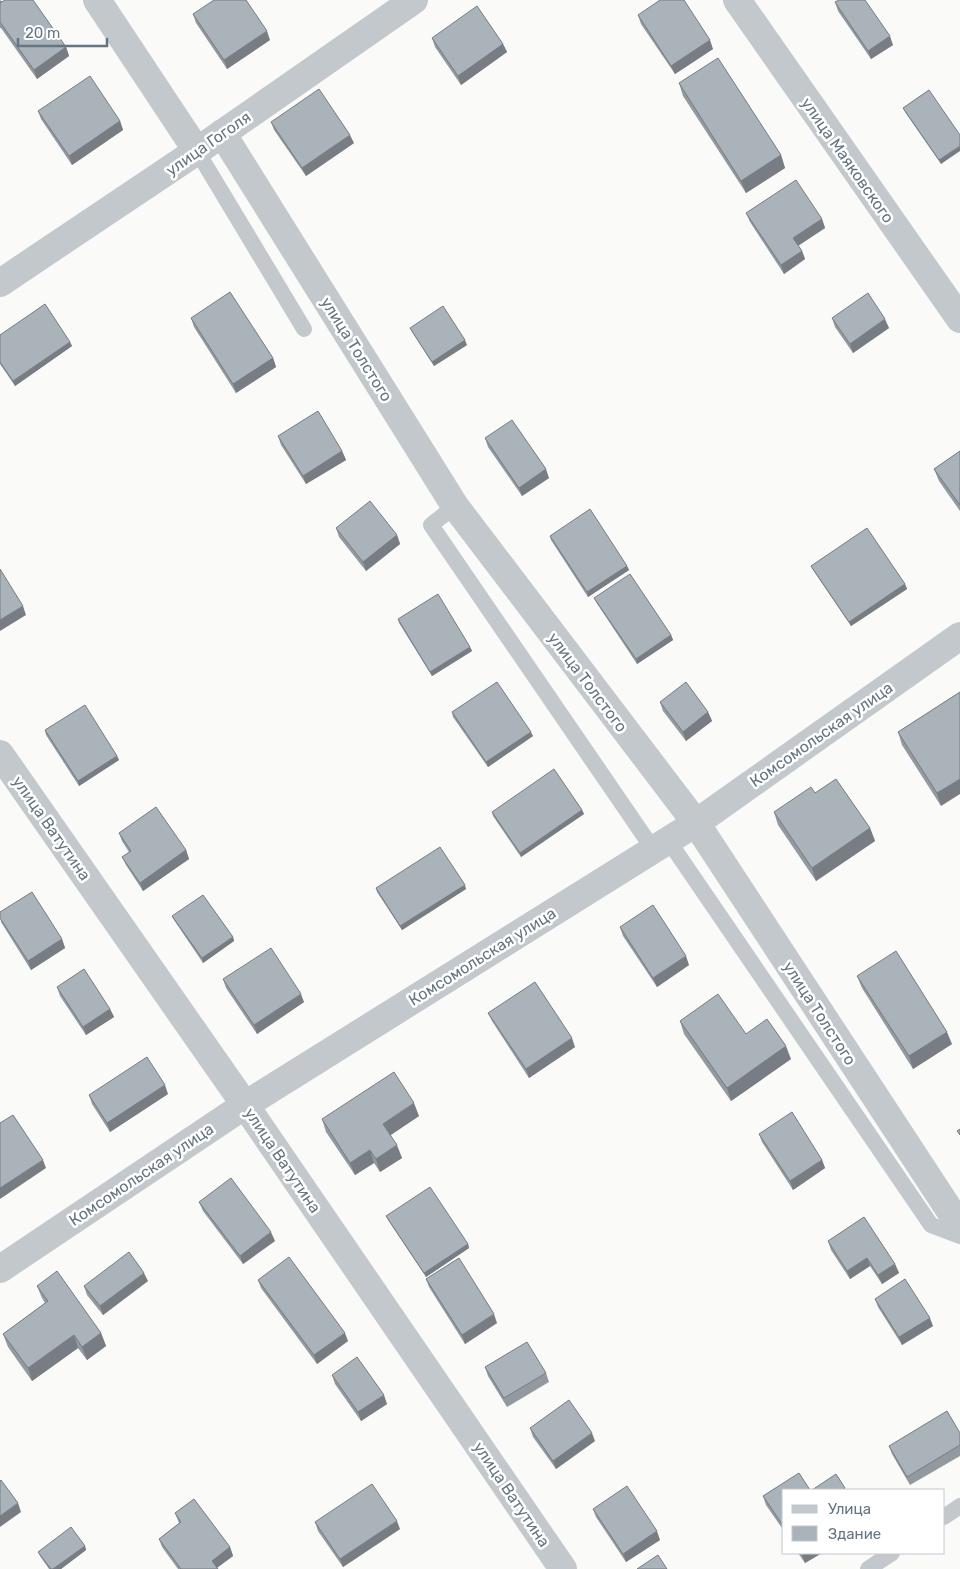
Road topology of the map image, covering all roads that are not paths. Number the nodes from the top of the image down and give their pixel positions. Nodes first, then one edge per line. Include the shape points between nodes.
1 (97, 0) edge
2 (414, 0) edge
3 (737, 0) edge
4 (222, 133) junction
5 (197, 151) junction
6 (0, 283) edge
7 (960, 319) edge
8 (304, 330) dead end
9 (455, 506) junction
10 (960, 636) edge
11 (0, 754) edge
12 (696, 823) junction
13 (660, 845) junction
14 (245, 1105) junction
15 (960, 1226) edge
16 (960, 1236) edge
17 (0, 1269) edge
18 (960, 1506) edge
19 (945, 1516) edge
20 (890, 1554) edge
21 (563, 1569) edge
22 (868, 1569) edge

1 - 5 street
2 - 4 street, улица Гоголя
3 - 7 street, улица Маяковского
4 - 5 street, улица Гоголя
4 - 9 street, улица Толстого
5 - 6 street, улица Гоголя
5 - 8 lane
9 - 12 street, улица Толстого
9 - 13 lane via 432,525
10 - 12 street, Комсомольская улица
11 - 14 street, улица Ватутина
12 - 13 street, Комсомольская улица
12 - 15 street, улица Толстого
13 - 14 street, Комсомольская улица
13 - 16 lane via 932,1225
14 - 17 street, Комсомольская улица
14 - 21 street, улица Ватутина
18 - 19 lane
20 - 22 lane

